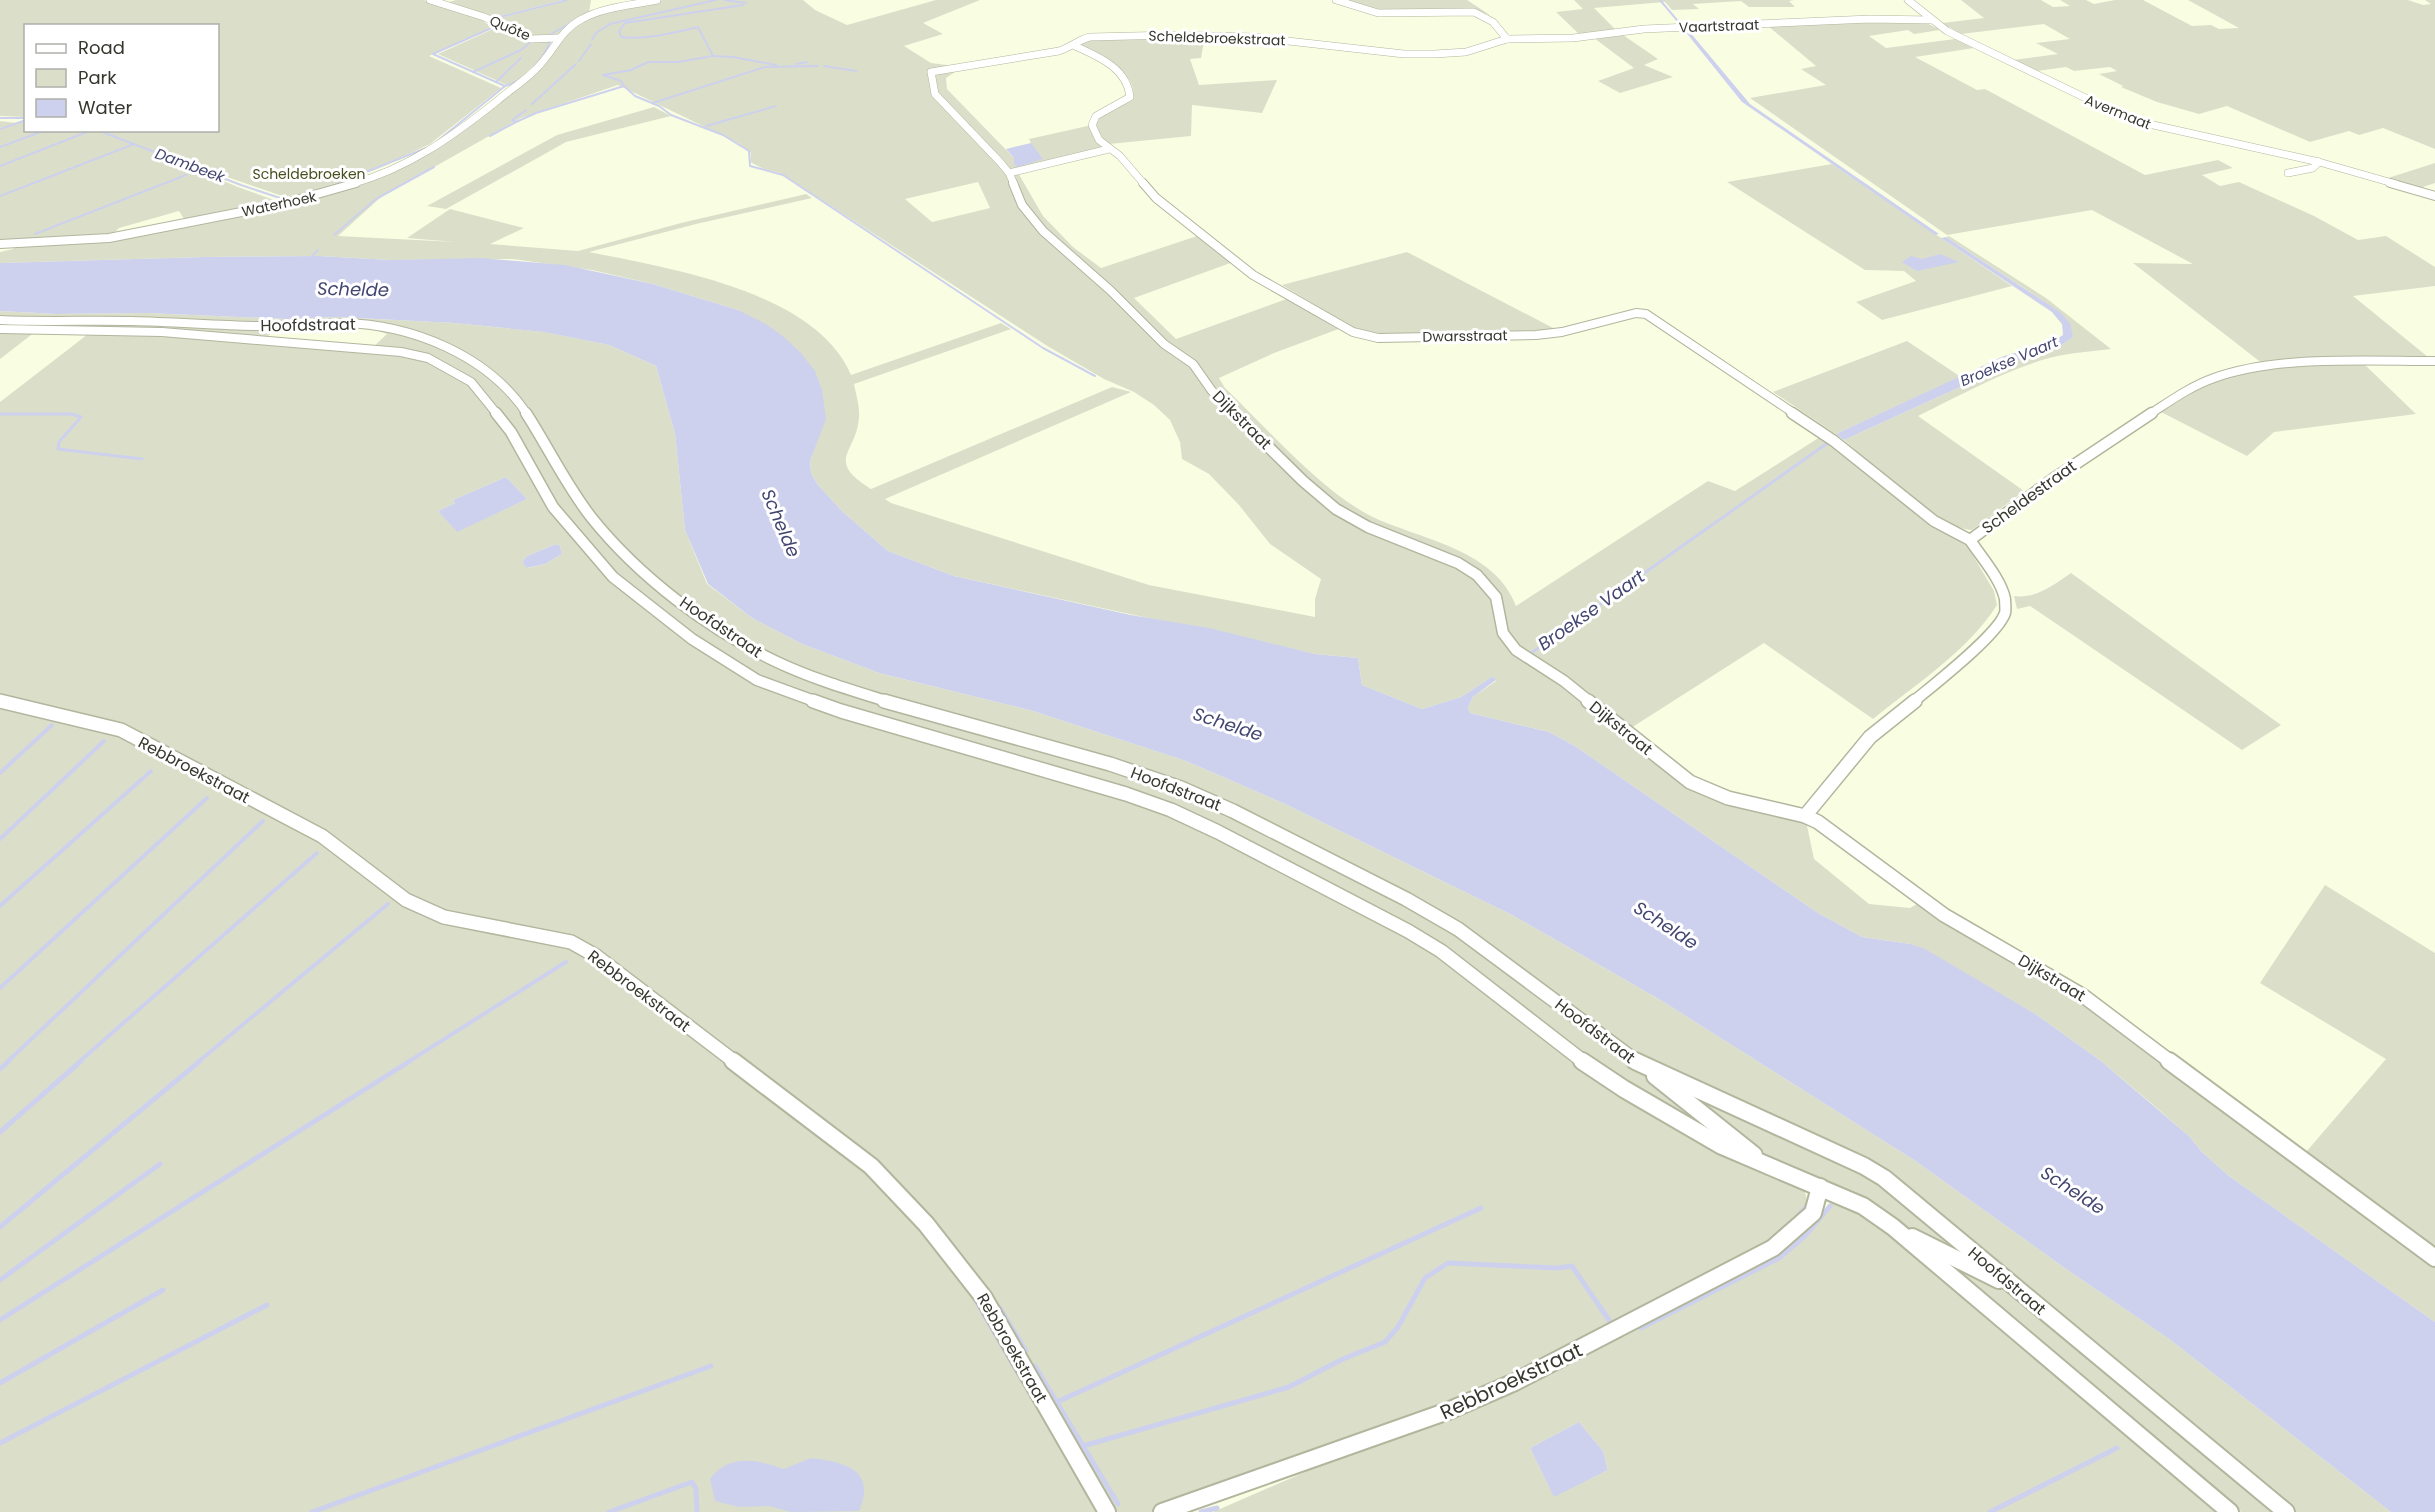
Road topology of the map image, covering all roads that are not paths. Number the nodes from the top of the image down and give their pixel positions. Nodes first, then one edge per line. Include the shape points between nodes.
1 (430, 0) edge
2 (657, 0) edge
3 (1336, 0) edge
4 (1908, 0) edge
5 (1932, 20) junction
6 (558, 38) junction
7 (1507, 39) junction
8 (1075, 46) junction
9 (931, 72) joint
10 (1109, 149) junction
11 (2319, 162) junction
12 (1009, 173) junction
13 (2288, 173) dead end
14 (2435, 196) edge
15 (0, 244) edge
16 (0, 320) edge
17 (0, 329) edge
18 (2435, 361) edge
19 (1970, 540) junction
20 (0, 701) edge
21 (1805, 816) junction
22 (1640, 1064) junction
23 (1769, 1167) junction
24 (1820, 1187) junction
25 (1893, 1227) junction
26 (2435, 1258) edge
27 (2018, 1290) junction
28 (1107, 1512) edge
29 (1162, 1512) edge
30 (2230, 1512) edge
31 (2286, 1512) edge

1 - 6 street, Quôte via 484,17 531,39
2 - 6 street, Waterhoek via 593,10
3 - 7 street via 1378,13 1474,12 1493,22
4 - 5 street, Avermaat
5 - 7 street, Vaartstraat via 1870,19
5 - 11 street, Avermaat via 1947,31 2131,120
6 - 15 street, Waterhoek via 535,70 456,134 425,154 363,181 292,202 109,238
7 - 8 street, Scheldebroekstraat via 1466,52 1431,55 1199,35 1099,36 1080,40
8 - 9 street, Scheldebroekstraat
8 - 10 street, Dwarsstraat via 1121,74 1129,88 1130,97 1109,108 1092,125
9 - 12 street, Dijkstraat via 935,94
10 - 12 street
10 - 19 street, Dwarsstraat via 1120,156 1156,198 1248,271 1362,335 1536,335 1636,313 1653,316 1834,441 1934,521
11 - 13 street via 2313,168
11 - 14 street, Avermaat
12 - 21 street, Dijkstraat via 1023,205 1043,231 1164,344 1193,364 1212,391 1336,509 1477,575 1496,597 1503,633 1516,650 1564,681 1690,782 1728,798
16 - 22 street, Hoofdstraat via 278,327 349,323 398,330 447,349 502,383 534,424 577,498 637,566 748,647 813,677 938,717 1139,773 1234,812 1460,930
17 - 23 street, Hoofdstraat via 162,332 401,352 428,358 480,391 511,432 553,507 614,577 692,639 757,680 935,739 1126,794 1218,832 1442,951 1614,1083 1722,1146
18 - 19 street, Scheldestraat via 2310,363 2227,374 2210,380 2043,484
19 - 21 street, Scheldestraat via 2001,588 2005,613 1963,661 1870,736
20 - 28 street, Rebbroekstraat via 121,730 322,836 406,900 444,917 571,942 596,956 871,1166 926,1224 984,1298
21 - 26 street, Dijkstraat via 1831,830 1944,915 2082,995
22 - 23 street
22 - 27 street, Hoofdstraat via 1864,1166 1884,1178
23 - 24 street, Hoofdstraat
24 - 25 street, Hoofdstraat via 1863,1206
24 - 29 street, Rebbroekstraat via 1814,1213 1773,1248 1526,1376 1448,1411
25 - 27 street
25 - 30 street
27 - 31 street, Hoofdstraat

